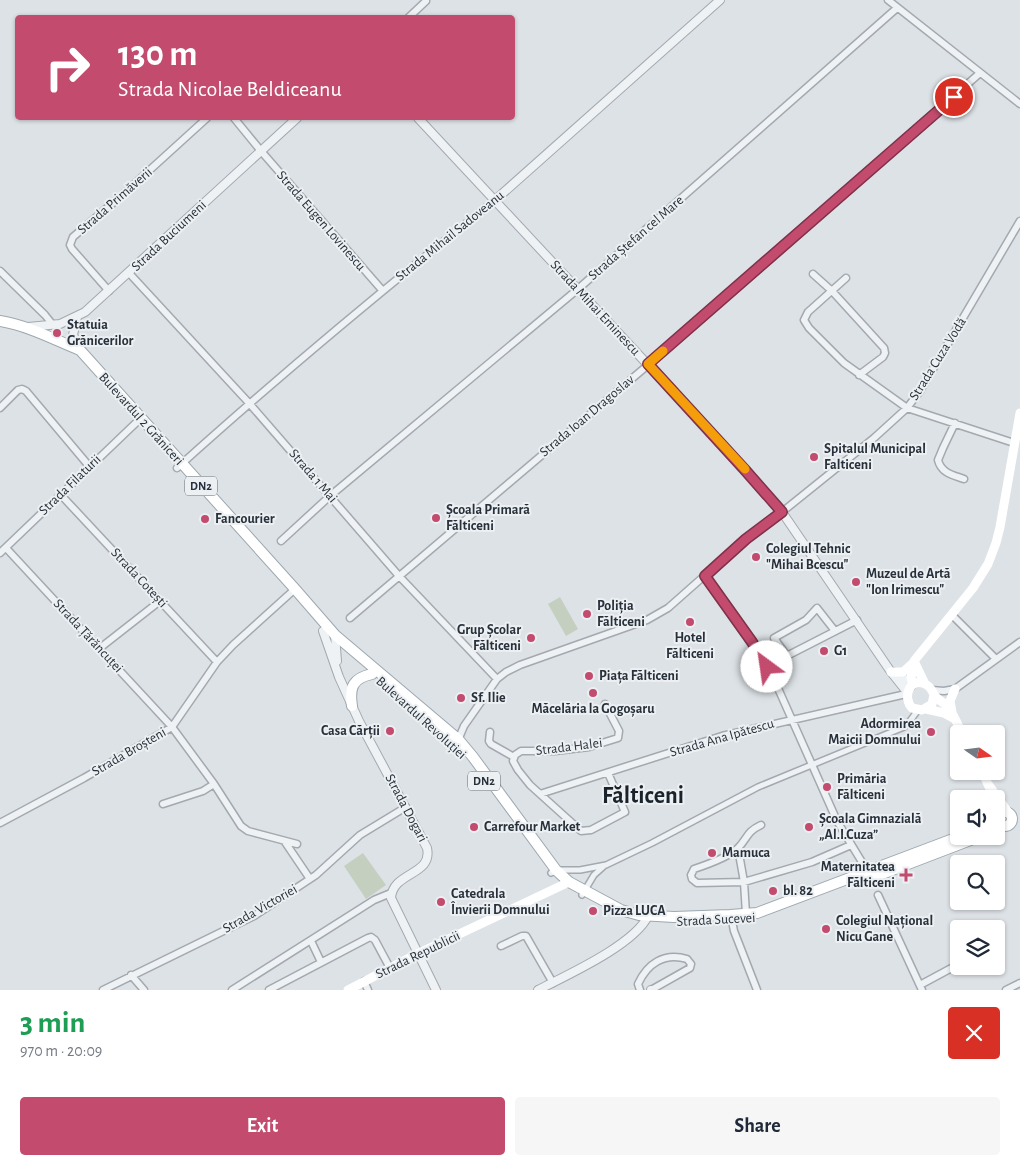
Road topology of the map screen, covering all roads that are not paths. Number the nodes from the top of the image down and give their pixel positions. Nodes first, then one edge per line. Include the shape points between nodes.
1 (720, 0) edge
2 (888, 0) edge
3 (426, 1) edge
4 (897, 8) junction
5 (411, 15) edge
6 (980, 73) junction
7 (1020, 104) edge
8 (205, 120) edge
9 (236, 120) edge
10 (295, 120) edge
11 (420, 120) edge
12 (261, 151) junction
13 (494, 201) junction
14 (1020, 221) edge
15 (0, 271) edge
16 (129, 273) junction
17 (813, 274) dead end
18 (846, 278) dead end
19 (578, 289) junction
20 (382, 290) junction
21 (109, 291) junction
22 (832, 291) junction
23 (77, 317) junction
24 (0, 322) edge
25 (52, 325) junction
26 (27, 327) junction
27 (75, 349) junction
28 (648, 364) junction
29 (859, 375) junction
30 (250, 403) junction
31 (0, 408) edge
32 (907, 408) junction
33 (1020, 413) edge
34 (139, 420) junction
35 (956, 423) junction
36 (1014, 443) junction
37 (89, 466) junction
38 (179, 466) junction
39 (964, 479) dead end
40 (61, 495) junction
41 (330, 496) junction
42 (782, 512) junction
43 (281, 542) dead end
44 (6, 548) junction
45 (0, 553) edge
46 (399, 576) junction
47 (705, 576) junction
48 (293, 591) junction
49 (160, 601) junction
50 (952, 615) junction
51 (350, 618) dead end
52 (857, 620) junction
53 (835, 631) junction
54 (331, 634) junction
55 (1020, 642) edge
56 (100, 648) junction
57 (787, 656) junction
58 (996, 659) junction
59 (914, 661) junction
60 (216, 662) junction
61 (775, 662) dead end
62 (337, 668) junction
63 (891, 672) junction
64 (372, 674) junction
65 (497, 680) junction
66 (955, 688) junction
67 (910, 689) junction
68 (930, 690) junction
69 (605, 704) dead end
70 (352, 706) junction
71 (922, 710) junction
72 (792, 719) junction
73 (955, 719) junction
74 (171, 725) junction
75 (958, 725) edge
76 (490, 732) dead end
77 (457, 742) junction
78 (514, 757) junction
79 (812, 766) junction
80 (608, 773) junction
81 (986, 780) edge
82 (214, 784) junction
83 (988, 784) junction
84 (990, 790) edge
85 (540, 794) junction
86 (163, 804) dead end
87 (406, 807) junction
88 (1006, 818) edge
89 (0, 823) edge
90 (761, 826) dead end
91 (950, 841) edge
92 (285, 842) junction
93 (297, 844) dead end
94 (851, 845) junction
95 (953, 845) edge
96 (738, 848) junction
97 (901, 862) junction
98 (606, 865) junction
99 (554, 871) junction
100 (868, 872) junction
101 (310, 879) junction
102 (744, 882) junction
103 (567, 884) junction
104 (391, 893) junction
105 (583, 893) junction
106 (878, 895) dead end
107 (746, 914) junction
108 (647, 919) junction
109 (732, 921) junction
110 (311, 940) junction
111 (501, 946) dead end
112 (417, 954) junction
113 (321, 962) junction
114 (390, 968) junction
115 (950, 970) edge
116 (131, 975) junction
117 (1020, 983) edge
118 (366, 986) edge
119 (555, 986) edge
120 (282, 987) edge
121 (921, 988) edge
122 (102, 990) edge
123 (144, 990) edge
124 (232, 990) edge
125 (269, 990) edge
126 (348, 990) edge
127 (436, 990) edge
128 (538, 990) edge
129 (640, 990) edge
130 (652, 990) edge
131 (757, 990) edge
132 (1006, 990) edge

1 - 13 street, Strada Mihail Sadoveanu
2 - 4 street
3 - 5 street
4 - 6 street
4 - 19 street, Strada Ștefan cel Mare
6 - 7 street
6 - 28 street, Strada Ioan Dragoslav
8 - 21 street, Strada Primăverii via 73,237 72,249
9 - 12 street
10 - 12 street, Strada Buciumeni
11 - 13 street, Strada Mihai Eminescu
12 - 16 street, Strada Buciumeni
12 - 20 street, Strada Eugen Lovinescu
13 - 19 street, Strada Mihai Eminescu
13 - 20 street, Strada Mihail Sadoveanu
14 - 32 street, Strada Cuza Vodă
15 - 25 street
16 - 21 street, Strada Buciumeni
16 - 30 street, Strada 1 Mai
17 - 22 street
18 - 22 street
19 - 28 street, Strada Mihai Eminescu
19 - 41 street, Strada Ștefan cel Mare
20 - 30 street, Strada Mihail Sadoveanu
21 - 23 street, Strada Buciumeni
22 - 29 street via 884,348 883,357
22 - 29 street via 808,312 804,320
23 - 25 street, Strada Buciumeni
23 - 27 street via 73,335
24 - 26 main road, Bulevardul 2 Grăniceri / DN2
25 - 26 street, Strada Buciumeni
26 - 27 main road, Bulevardul 2 Grăniceri / DN2
27 - 34 main road, Bulevardul 2 Grăniceri / DN2 via 75,355
28 - 42 street, Strada Mihai Eminescu
28 - 46 street, Strada Ioan Dragoslav
29 - 32 street
30 - 38 street, Strada Mihail Sadoveanu
30 - 41 street, Strada 1 Mai
31 - 37 street via 18,390 26,391
32 - 35 street
32 - 42 street, Strada Cuza Vodă
33 - 36 main road
34 - 37 street, Strada Filaturii
34 - 38 main road, Bulevardul 2 Grăniceri / DN2
35 - 36 street
35 - 39 street via 938,460 944,471
36 - 50 main road via 996,544 981,577
37 - 40 street, Strada Filaturii
38 - 48 main road, Bulevardul 2 Grăniceri / DN2
40 - 44 street, Strada Filaturii
40 - 49 street, Strada Cotești
41 - 43 street, Strada Ștefan cel Mare
41 - 46 street, Strada 1 Mai
42 - 47 street, Strada Cuza Vodă
42 - 52 street, Strada Mihai Eminescu
44 - 45 street, Strada Filaturii
44 - 56 street, Strada Țărăncuței
46 - 51 street, Strada Ioan Dragoslav
46 - 65 street, Strada 1 Mai
47 - 65 street, Strada Cuza Vodă via 668,608 647,620 520,665
47 - 72 street via 761,656
48 - 54 main road, Bulevardul 2 Grăniceri / DN2
48 - 60 street, Strada Broșteni
49 - 56 street
49 - 60 street, Strada Cotești
50 - 58 street
50 - 59 main road
52 - 53 street
52 - 63 street, Strada Mihai Eminescu
53 - 57 street
53 - 57 street via 817,608 806,620 774,638
54 - 62 street, Strada Dogari
54 - 62 street, Strada Dogari
54 - 64 main road, Bulevardul Revoluției / DN2
54 - 77 main road, Bulevardul Revoluției / DN2
55 - 58 street
56 - 74 street, Strada Țărăncuței
57 - 61 street
58 - 66 street
59 - 63 main road via 903,672
59 - 67 main road
59 - 68 main road
60 - 74 street, Strada Broșteni
62 - 70 street, Strada Dogari
63 - 67 street, Strada Mihai Eminescu via 905,679
64 - 70 main road via 355,682 351,691
64 - 77 main road, Bulevardul Revoluției / DN2
65 - 77 street via 464,726
66 - 68 street
66 - 73 main road via 950,705
67 - 68 main road via 917,683
67 - 71 main road via 909,705
67 - 72 street, Strada Ana Ipătescu
68 - 71 main road via 932,704
68 - 73 main road
69 - 78 street, Strada Halei via 620,731 618,738 590,747 521,751
70 - 87 street, Strada Dogari
71 - 73 main road via 944,713
71 - 79 street via 908,725
72 - 79 street
72 - 80 street, Strada Ana Ipătescu via 722,736
73 - 75 main road
74 - 82 street, Strada Țărăncuței
74 - 89 street, Strada Broșteni via 84,778
76 - 78 street via 490,744
77 - 99 main road, Bulevardul Revoluției / DN2
78 - 85 street via 514,765
79 - 94 street
79 - 98 street via 758,787
80 - 85 street, Strada Ana Ipătescu
80 - 85 street via 624,812 591,830 582,830
81 - 83 main road
82 - 86 street via 203,791
82 - 92 street, Strada Țărăncuței via 241,826
83 - 84 main road
83 - 88 main road
87 - 101 street, Strada Victoriei via 360,835
87 - 104 street, Strada Dogari via 429,855 426,863 395,884
90 - 96 street via 748,834
91 - 97 main road, Strada Sucevei / DN2
92 - 93 street, Strada Țărăncuței
92 - 101 street
94 - 100 street
94 - 102 street via 812,862
95 - 97 main road, Strada Sucevei / DN2
96 - 102 street
96 - 102 street via 694,869 692,877 697,883
97 - 100 main road, Strada Sucevei / DN2
97 - 109 main road, Strada Sucevei / DN2 via 767,916
98 - 99 street
98 - 105 street
99 - 103 main road, Bulevardul Revoluției / DN2
100 - 107 main road, Strada Sucevei / DN2 via 765,911
101 - 116 street, Strada Victoriei via 254,916
102 - 107 street
103 - 105 main road, Bulevardul Revoluției / DN2
103 - 112 main road, Strada Republicii
104 - 110 street via 379,897
104 - 112 street via 394,908
105 - 108 main road, Bulevardul Revoluției / DN2 via 624,917
106 - 121 street
107 - 108 main road, Strada Sucevei / DN2
108 - 109 main road, Strada Sucevei / DN2
108 - 119 street via 625,940
109 - 131 street
110 - 113 street
110 - 124 street
111 - 119 street via 526,936
112 - 114 main road, Strada Republicii
112 - 127 street
113 - 114 street via 371,937
113 - 120 street
114 - 118 main road, Strada Republicii
115 - 121 street
116 - 122 street, Strada Victoriei
116 - 123 street
117 - 132 street
118 - 126 main road, Strada Republicii
119 - 128 street
120 - 125 street
129 - 130 street via 638,985 644,971 661,959 687,959 691,964 690,968

